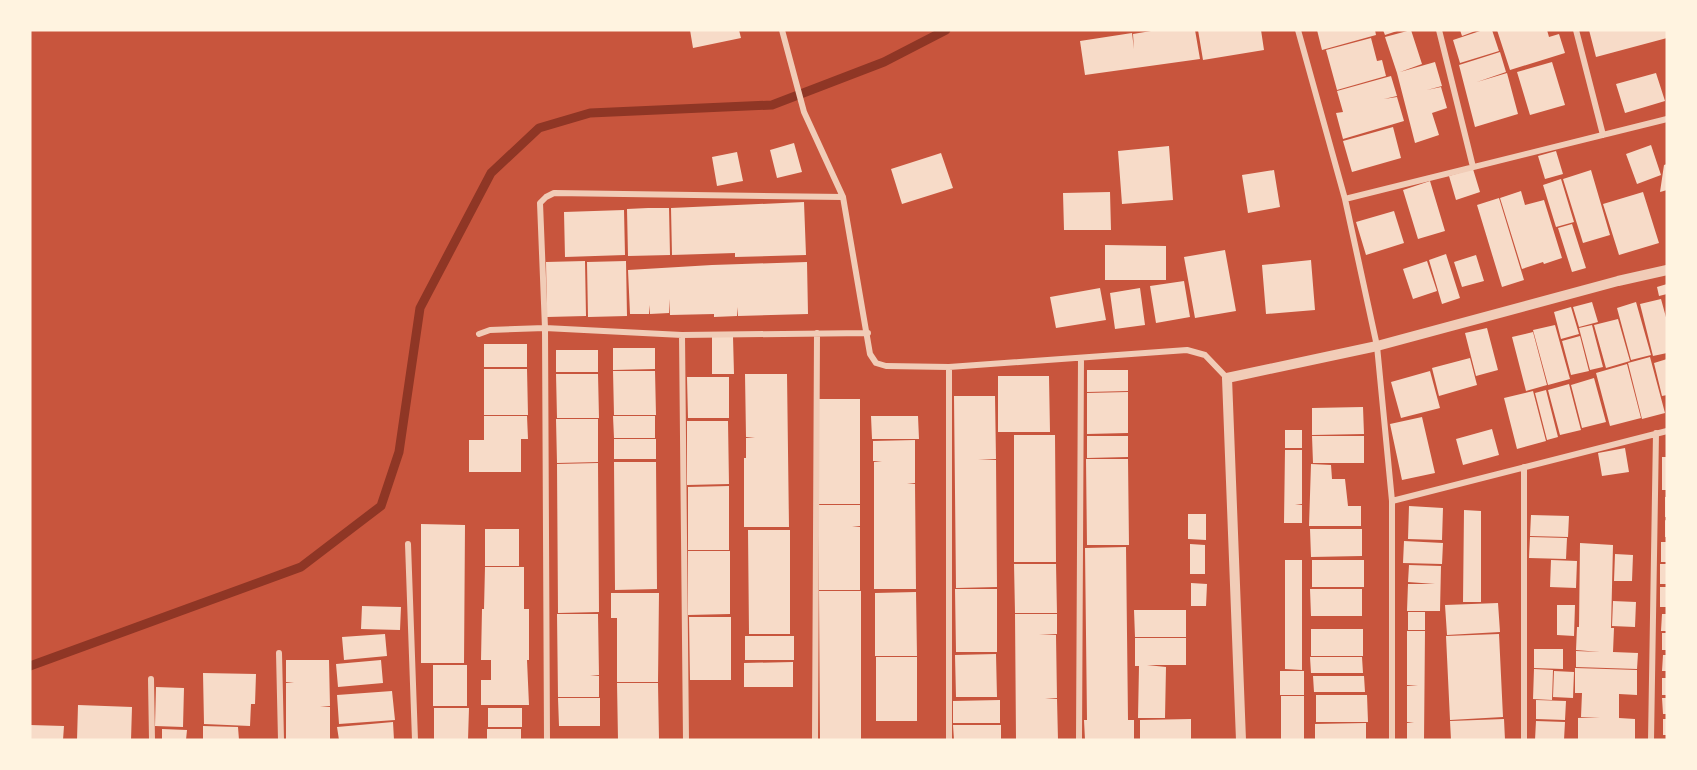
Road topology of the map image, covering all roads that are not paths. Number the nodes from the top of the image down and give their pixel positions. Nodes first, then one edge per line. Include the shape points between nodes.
1 (782, 30) edge
2 (1298, 30) edge
3 (1439, 30) edge
4 (1576, 30) edge
5 (1667, 119) edge
6 (1603, 135) junction
7 (1473, 167) junction
8 (843, 197) junction
9 (1345, 199) junction
10 (1667, 270) edge
11 (545, 328) junction
12 (817, 333) junction
13 (868, 333) junction
14 (479, 334) dead end
15 (682, 335) junction
16 (1377, 346) junction
17 (1081, 358) junction
18 (949, 367) junction
19 (1227, 378) junction
20 (1667, 430) edge
21 (1656, 434) junction
22 (1524, 467) junction
23 (1392, 501) junction
24 (408, 544) dead end
25 (279, 653) dead end
26 (151, 679) dead end
27 (152, 740) edge
28 (280, 740) edge
29 (415, 740) edge
30 (548, 740) edge
31 (686, 740) edge
32 (815, 740) edge
33 (949, 740) edge
34 (1079, 740) edge
35 (1241, 740) edge
36 (1392, 740) edge
37 (1524, 740) edge
38 (1651, 740) edge

1 - 8 street via 804,112
2 - 9 street
3 - 7 street
4 - 6 street
5 - 6 street
6 - 7 street
7 - 9 street
8 - 11 street via 554,192 540,203
8 - 13 street
9 - 16 street
10 - 16 street
11 - 14 street
11 - 15 street
11 - 30 street
12 - 13 street
12 - 15 street
12 - 32 street
13 - 18 street via 870,354 876,363
15 - 31 street
16 - 19 street
16 - 23 street
17 - 18 street
17 - 19 street via 1187,350 1205,355
17 - 34 street
18 - 33 street
19 - 35 street
20 - 21 street
21 - 22 street
21 - 38 street
22 - 23 street
22 - 37 street
23 - 36 street
24 - 29 street
25 - 28 street
26 - 27 street

